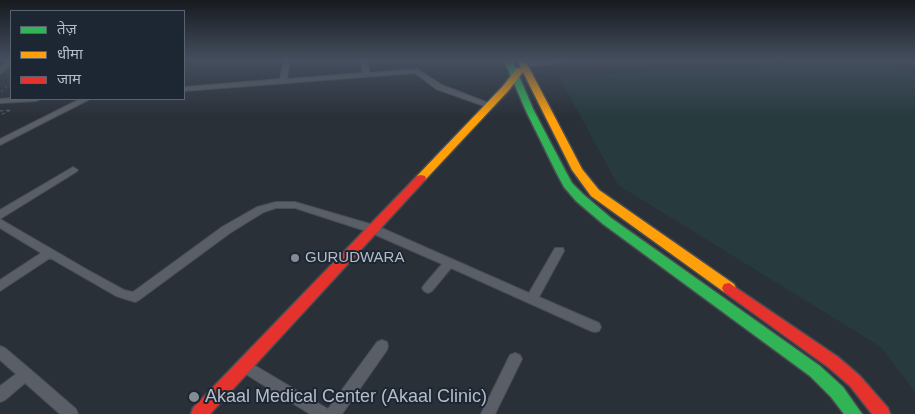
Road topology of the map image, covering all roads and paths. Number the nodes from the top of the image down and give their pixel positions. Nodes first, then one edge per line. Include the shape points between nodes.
1 (315, 79) edge
2 (428, 79) edge
3 (514, 79) edge
4 (517, 79) edge
5 (531, 79) edge
6 (283, 82) joint
7 (10, 83) edge
8 (185, 89) edge
9 (0, 93) edge
10 (18, 100) edge
11 (84, 100) edge
12 (0, 101) edge
13 (490, 105) junction
14 (0, 111) edge
15 (0, 115) edge
16 (0, 142) edge
17 (73, 170) dead end
18 (0, 215) edge
19 (0, 224) edge
20 (373, 229) junction
21 (559, 251) dead end
22 (50, 253) junction
23 (449, 262) junction
24 (0, 286) edge
25 (428, 288) dead end
26 (532, 299) junction
27 (595, 327) dead end
28 (382, 346) dead end
29 (0, 352) edge
30 (515, 359) dead end
31 (244, 366) junction
32 (26, 374) junction
33 (0, 395) edge
34 (71, 414) edge
35 (199, 414) edge
36 (323, 414) edge
37 (333, 414) edge
38 (488, 414) edge
39 (854, 414) edge
40 (882, 414) edge

1 - 6 street
2 - 13 street via 438,87
3 - 13 main road
4 - 39 main road via 561,172 580,198 607,221 815,371
5 - 40 main road via 577,170 595,193 833,362 855,381
6 - 8 street
7 - 9 path
10 - 12 street
11 - 16 street
13 - 20 main road
14 - 15 path via 11,110
17 - 18 street
19 - 22 street
20 - 22 street via 296,205 261,209 226,230 135,297 120,293
20 - 23 street
20 - 31 main road
21 - 26 street
22 - 24 street
23 - 25 street
23 - 26 street
26 - 27 street
28 - 37 street
29 - 32 street
30 - 38 street
31 - 35 main road
31 - 36 street
32 - 33 street
32 - 34 street

